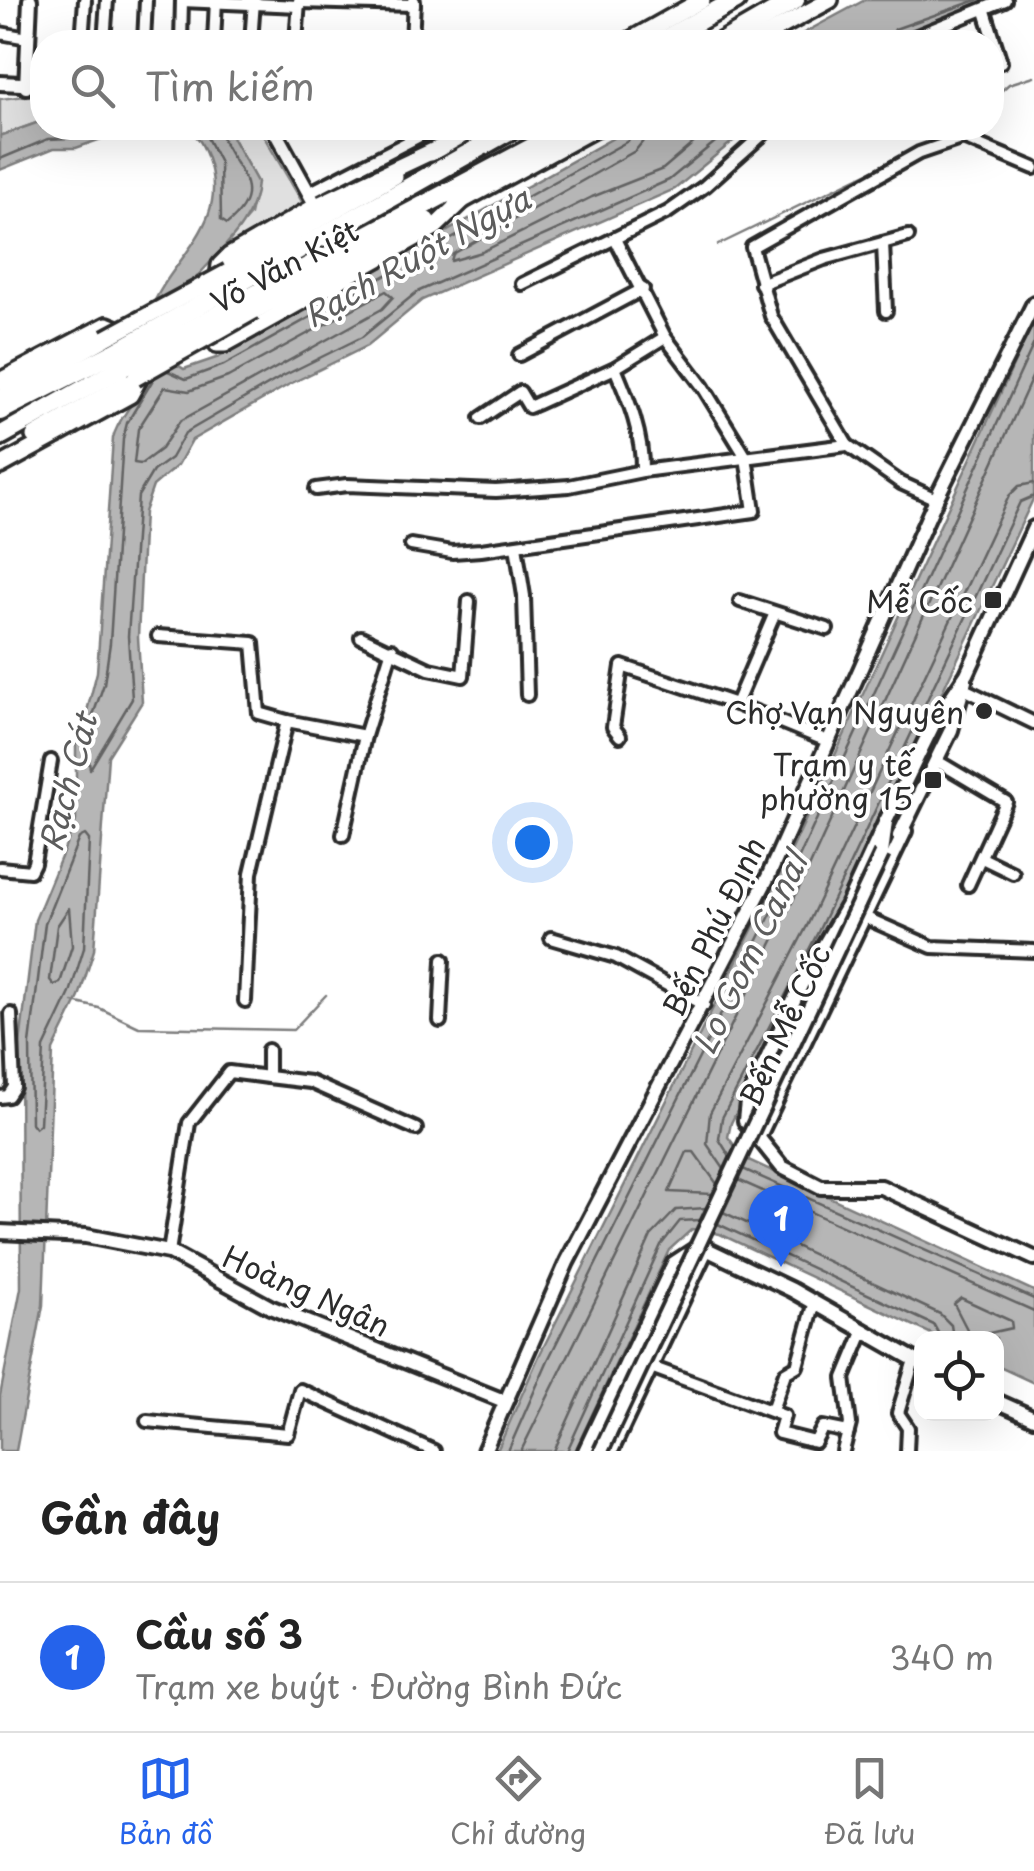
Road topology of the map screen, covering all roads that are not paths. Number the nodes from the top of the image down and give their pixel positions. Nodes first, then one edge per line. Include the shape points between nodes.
1 (30, 0) edge
2 (85, 0) edge
3 (107, 0) edge
4 (146, 0) edge
5 (182, 0) edge
6 (702, 0) edge
7 (736, 0) edge
8 (795, 0) edge
9 (830, 0) edge
10 (1005, 0) edge
11 (216, 1) edge
12 (326, 1) edge
13 (253, 2) edge
14 (353, 2) edge
15 (384, 2) edge
16 (414, 2) edge
17 (299, 3) edge
18 (985, 11) junction
19 (83, 30) edge
20 (105, 30) edge
21 (145, 30) edge
22 (181, 30) edge
23 (215, 30) edge
24 (252, 30) edge
25 (297, 30) edge
26 (413, 30) edge
27 (648, 30) edge
28 (682, 30) edge
29 (743, 30) edge
30 (775, 30) edge
31 (934, 30) edge
32 (991, 30) edge
33 (0, 33) edge
34 (28, 38) junction
35 (0, 83) edge
36 (30, 86) edge
37 (26, 87) junction
38 (280, 140) edge
39 (414, 140) edge
40 (446, 140) edge
41 (494, 140) edge
42 (545, 140) edge
43 (574, 140) edge
44 (757, 140) edge
45 (944, 140) edge
46 (976, 140) edge
47 (437, 149) junction
48 (1034, 168) edge
49 (312, 199) junction
50 (462, 201) junction
51 (908, 236) dead end
52 (616, 240) junction
53 (883, 243) junction
54 (522, 284) dead end
55 (761, 284) junction
56 (643, 290) junction
57 (240, 292) junction
58 (1034, 304) edge
59 (886, 310) dead end
60 (665, 337) junction
61 (520, 355) dead end
62 (119, 359) junction
63 (615, 368) junction
64 (0, 381) edge
65 (0, 397) edge
66 (0, 412) edge
67 (481, 418) dead end
68 (0, 436) edge
69 (847, 445) junction
70 (0, 455) edge
71 (746, 457) junction
72 (0, 466) edge
73 (642, 471) junction
74 (316, 489) dead end
75 (936, 499) junction
76 (1034, 528) edge
77 (411, 544) dead end
78 (516, 546) junction
79 (469, 601) dead end
80 (740, 601) dead end
81 (776, 612) junction
82 (827, 629) dead end
83 (158, 636) dead end
84 (362, 637) dead end
85 (392, 649) junction
86 (967, 674) junction
87 (964, 689) junction
88 (528, 695) dead end
89 (736, 704) junction
90 (287, 721) junction
91 (934, 723) junction
92 (1034, 723) edge
93 (951, 730) junction
94 (364, 736) junction
95 (620, 736) dead end
96 (825, 740) junction
97 (51, 761) dead end
98 (937, 761) junction
99 (886, 820) junction
100 (904, 832) junction
101 (344, 835) dead end
102 (882, 854) junction
103 (982, 858) junction
104 (0, 868) edge
105 (1013, 874) dead end
106 (968, 885) dead end
107 (862, 916) junction
108 (551, 938) dead end
109 (1034, 951) edge
110 (442, 960) dead end
111 (244, 1001) dead end
112 (704, 1004) junction
113 (11, 1014) dead end
114 (440, 1021) dead end
115 (268, 1050) dead end
116 (268, 1078) junction
117 (0, 1097) edge
118 (416, 1128) dead end
119 (759, 1136) junction
120 (0, 1232) edge
121 (708, 1248) junction
122 (169, 1252) junction
123 (1034, 1258) edge
124 (814, 1306) junction
125 (864, 1330) junction
126 (914, 1360) edge
127 (650, 1367) junction
128 (914, 1372) edge
129 (504, 1402) junction
130 (1004, 1405) edge
131 (772, 1410) junction
132 (1034, 1418) edge
133 (147, 1421) dead end
134 (848, 1432) junction
135 (613, 1450) edge
136 (434, 1451) edge
137 (484, 1451) edge
138 (585, 1451) edge
139 (843, 1451) edge
140 (907, 1451) edge

1 - 34 street
2 - 19 street
3 - 20 street
4 - 21 street
5 - 11 street
5 - 22 street
6 - 27 main road
7 - 28 highway
8 - 29 highway
9 - 30 main road
10 - 18 street
11 - 13 street
11 - 23 street
12 - 14 street
12 - 17 street
13 - 17 street
13 - 24 street
14 - 15 street
15 - 16 street
16 - 26 street
17 - 25 street
18 - 31 street
18 - 32 street
33 - 34 street
34 - 37 street
35 - 37 street
36 - 37 street
38 - 49 street
39 - 49 street
40 - 47 main road, Võ Văn Kiệt
41 - 57 highway, Võ Văn Kiệt
42 - 57 highway, Võ Văn Kiệt
43 - 50 main road, Võ Văn Kiệt
44 - 52 street via 705,186
45 - 55 street via 752,246
46 - 48 street
47 - 49 main road
47 - 57 main road, Võ Văn Kiệt
49 - 50 main road via 220,265 217,344 435,227
50 - 57 main road, Võ Văn Kiệt
51 - 53 street
52 - 54 street
52 - 56 street
53 - 55 street
53 - 59 street
55 - 69 street via 771,316
56 - 60 street
56 - 61 street
57 - 62 highway, Võ Văn Kiệt, bridge
57 - 62 main road, Võ Văn Kiệt, bridge
58 - 75 street, Bến Phú Định
60 - 63 street
60 - 71 street
62 - 65 main road, Võ Văn Kiệt
62 - 66 highway, Võ Văn Kiệt
62 - 68 highway, Võ Văn Kiệt
62 - 70 main road, Võ Văn Kiệt
63 - 67 street via 529,407 520,392
63 - 73 street via 632,406
64 - 72 main road via 107,325 134,336 142,364 130,395
69 - 71 street
69 - 75 street
71 - 73 street
71 - 78 street via 754,511
73 - 74 street via 496,492
75 - 96 street, Bến Phú Định
76 - 86 street, Bến Mễ Cốc
77 - 78 street via 452,552
78 - 88 street
79 - 85 street via 463,676 429,669
80 - 81 street
81 - 82 street
81 - 89 street
83 - 90 street via 253,643 259,713
84 - 85 street
85 - 94 street
86 - 87 street, Bến Mễ Cốc
86 - 91 street, Bến Mễ Cốc
87 - 92 street
87 - 93 street, Bến Mễ Cốc
89 - 95 street via 622,666 612,728
89 - 96 street
90 - 94 street
90 - 111 street via 251,873
91 - 93 street
91 - 99 street, Bến Mễ Cốc
93 - 98 street, Bến Mễ Cốc
94 - 101 street
96 - 112 street, Bến Phú Định via 768,877
97 - 104 street via 30,871
98 - 100 street, Bến Mễ Cốc
98 - 103 street via 1006,802
99 - 102 street, Bến Mễ Cốc
99 - 119 street, Bến Mễ Cốc via 748,1102 745,1121
100 - 102 street, Bến Mễ Cốc
100 - 107 street, Bến Mễ Cốc
102 - 135 street, bridge
103 - 105 street
103 - 106 street
107 - 109 street via 932,947
107 - 119 street, Bến Mễ Cốc
108 - 112 street via 616,957
110 - 114 street
112 - 129 street, Bến Phú Định via 567,1262
113 - 117 street via 14,1087
115 - 116 street
116 - 118 street via 310,1082
116 - 122 street via 229,1072 190,1123
119 - 123 street via 782,1168 821,1187 881,1187
120 - 122 street, Hoàng Ngân via 86,1236
121 - 124 street
121 - 127 street
121 - 138 street via 688,1250 674,1263
122 - 129 street, Hoàng Ngân via 270,1306
124 - 125 street
124 - 131 street via 797,1366 785,1373
125 - 126 street
125 - 134 street via 844,1378
127 - 131 street
127 - 135 street
128 - 140 street via 898,1413 908,1428
129 - 137 street, Bến Phú Định
130 - 132 street
131 - 134 street via 784,1416 779,1433 816,1442 823,1427
133 - 136 street via 288,1434 300,1390
134 - 139 street

